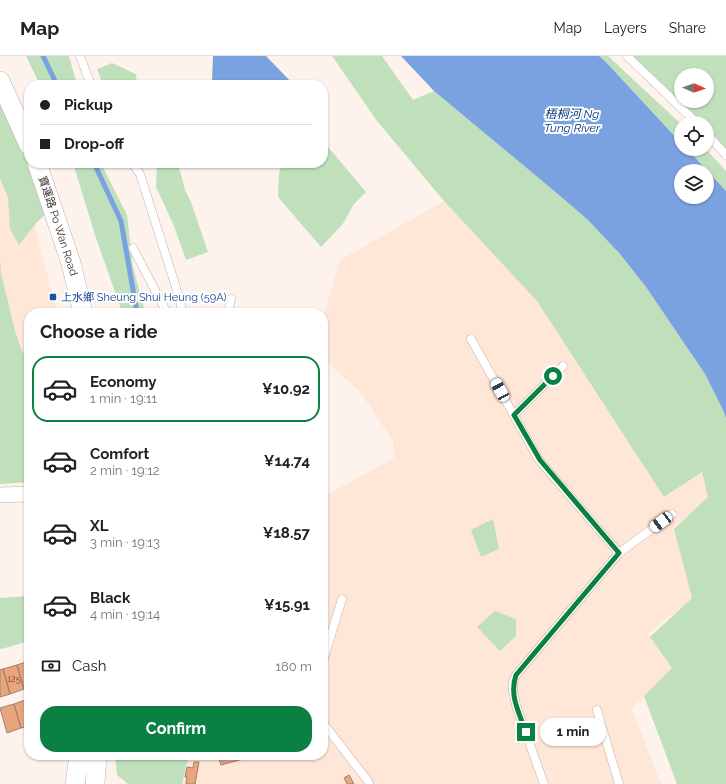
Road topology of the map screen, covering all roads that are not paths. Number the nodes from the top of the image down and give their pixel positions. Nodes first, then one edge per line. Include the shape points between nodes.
1 (80, 56) edge
2 (627, 56) edge
3 (89, 80) edge
4 (0, 81) edge
5 (691, 116) edge
6 (24, 134) edge
7 (714, 142) edge
8 (726, 155) edge
9 (39, 168) edge
10 (136, 168) edge
11 (133, 248) dead end
12 (231, 299) dead end
13 (82, 308) edge
14 (164, 308) edge
15 (181, 308) edge
16 (229, 308) edge
17 (471, 339) dead end
18 (563, 366) dead end
19 (514, 415) junction
20 (24, 494) edge
21 (0, 495) edge
22 (672, 514) dead end
23 (619, 553) junction
24 (342, 599) dead end
25 (328, 645) edge
26 (597, 710) dead end
27 (328, 729) edge
28 (78, 760) edge
29 (96, 760) edge
30 (76, 784) edge
31 (94, 784) edge
32 (369, 784) edge
33 (544, 784) edge
34 (619, 784) edge

1 - 3 lane
2 - 5 lane
4 - 6 street
7 - 8 lane
9 - 13 street, 寶運路 Po Wan Road via 71,263
10 - 15 lane via 140,174
11 - 14 lane
12 - 16 lane
17 - 19 lane
18 - 19 lane
19 - 23 lane via 540,460
20 - 21 street
22 - 23 lane
23 - 33 lane via 516,675 513,682 516,705
24 - 25 lane
26 - 34 lane
27 - 32 lane
28 - 30 street
29 - 31 street

